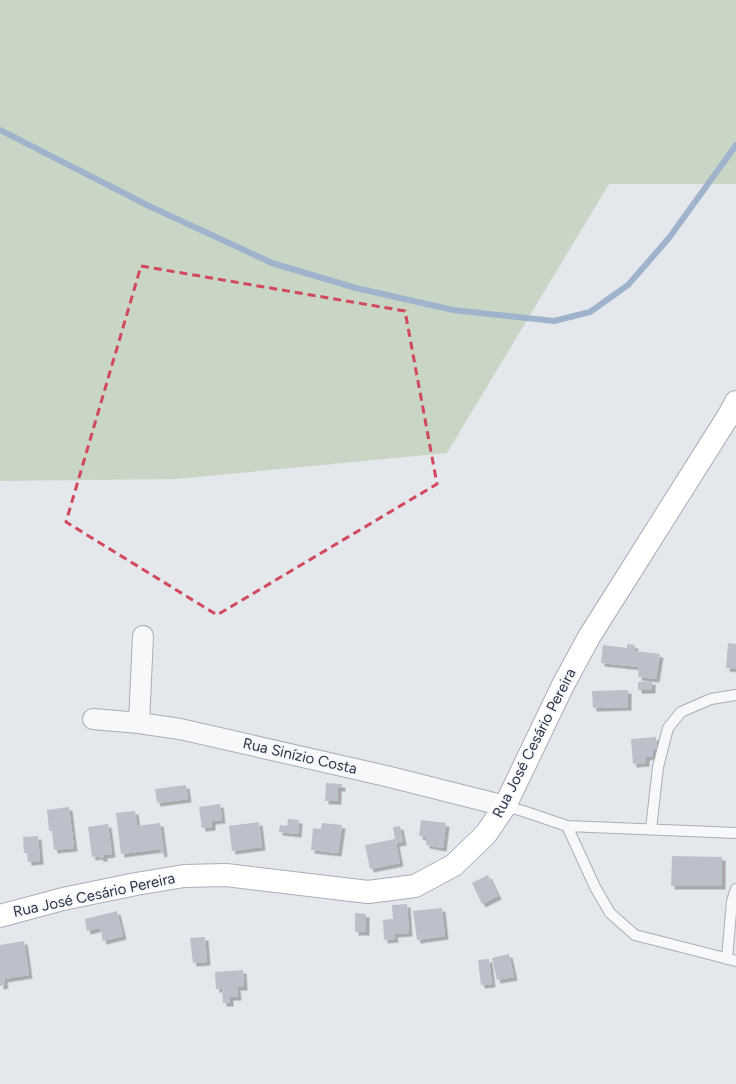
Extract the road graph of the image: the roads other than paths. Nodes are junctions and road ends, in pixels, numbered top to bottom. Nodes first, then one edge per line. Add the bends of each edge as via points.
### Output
1 (736, 402) edge
2 (143, 636) dead end
3 (736, 695) edge
4 (93, 719) dead end
5 (139, 723) junction
6 (505, 806) junction
7 (567, 826) junction
8 (651, 829) junction
9 (736, 833) edge
10 (736, 889) edge
11 (0, 916) edge
12 (731, 960) edge

1 - 6 street, Rua José Cesário Pereira via 589,638 563,685
2 - 5 street
3 - 8 lane via 711,699 681,712 668,728 658,767
4 - 5 street, Rua Sinízio Costa
5 - 6 street, Rua Sinízio Costa via 180,729 319,760
6 - 7 lane
6 - 11 street, Rua José Cesário Pereira via 486,834 454,865 415,886 368,892 226,874 184,876 70,898
7 - 8 lane
7 - 12 lane via 610,913 635,935
8 - 9 lane
10 - 12 lane via 732,901

